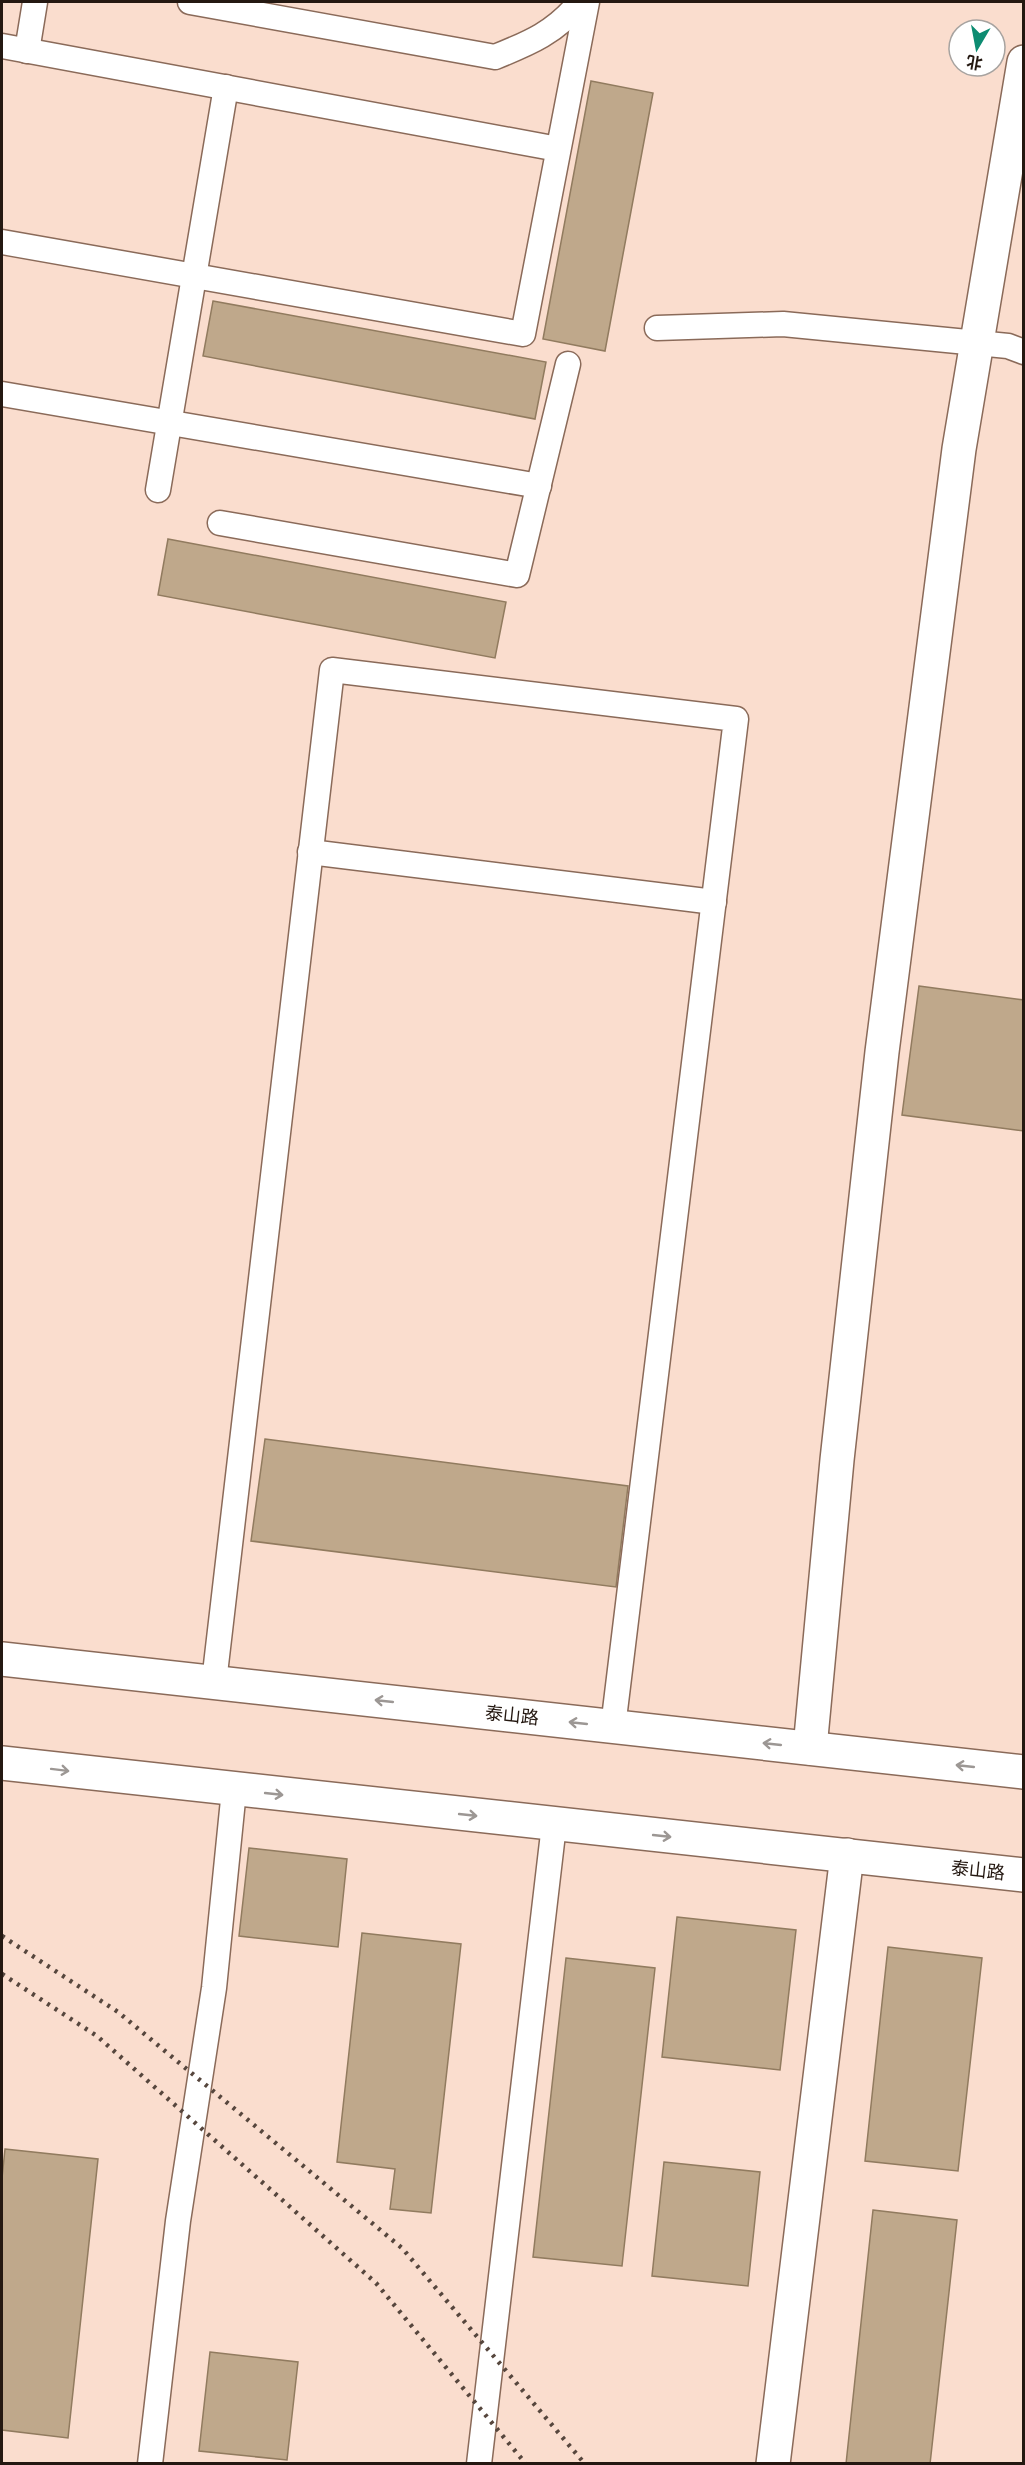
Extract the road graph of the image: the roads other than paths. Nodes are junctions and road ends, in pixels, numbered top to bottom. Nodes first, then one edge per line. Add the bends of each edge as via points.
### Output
1 (35, 2) edge
2 (190, 2) edge
3 (580, 2) edge
4 (587, 2) edge
5 (2, 46) edge
6 (27, 51) junction
7 (1023, 62) edge
8 (226, 87) junction
9 (558, 149) junction
10 (2, 242) edge
11 (194, 276) junction
12 (657, 328) dead end
13 (977, 343) junction
14 (1023, 352) edge
15 (568, 364) dead end
16 (2, 394) edge
17 (170, 421) junction
18 (539, 486) junction
19 (158, 490) dead end
20 (220, 523) dead end
21 (310, 852) junction
22 (714, 902) junction
23 (2, 1659) edge
24 (214, 1682) junction
25 (613, 1727) junction
26 (810, 1748) junction
27 (2, 1763) edge
28 (1023, 1772) edge
29 (234, 1790) junction
30 (554, 1825) junction
31 (847, 1855) junction
32 (1023, 1875) edge
33 (150, 2463) edge
34 (479, 2463) edge
35 (772, 2463) edge

1 - 6 lane
2 - 3 lane via 495,57 536,40 566,20
4 - 9 lane
5 - 6 lane
6 - 8 lane
7 - 13 street
8 - 9 lane
8 - 11 lane
9 - 11 lane via 524,334
10 - 11 lane
11 - 17 lane
12 - 13 lane via 783,324
13 - 14 lane via 1008,346
13 - 26 street via 959,449 882,1052
15 - 18 lane
16 - 17 lane
17 - 18 lane
17 - 19 lane
18 - 20 lane via 517,575
21 - 22 lane
21 - 22 lane via 332,670 736,719
21 - 24 lane
22 - 25 lane
23 - 24 street, 泰山路
25 -> 24 street, 泰山路
26 -> 25 street, 泰山路
28 -> 26 street, 泰山路
27 -> 29 street, 泰山路
29 -> 30 street, 泰山路
29 - 33 lane via 214,1988 178,2221
30 -> 31 street, 泰山路
30 - 34 lane
31 - 32 street, 泰山路
31 - 35 street

